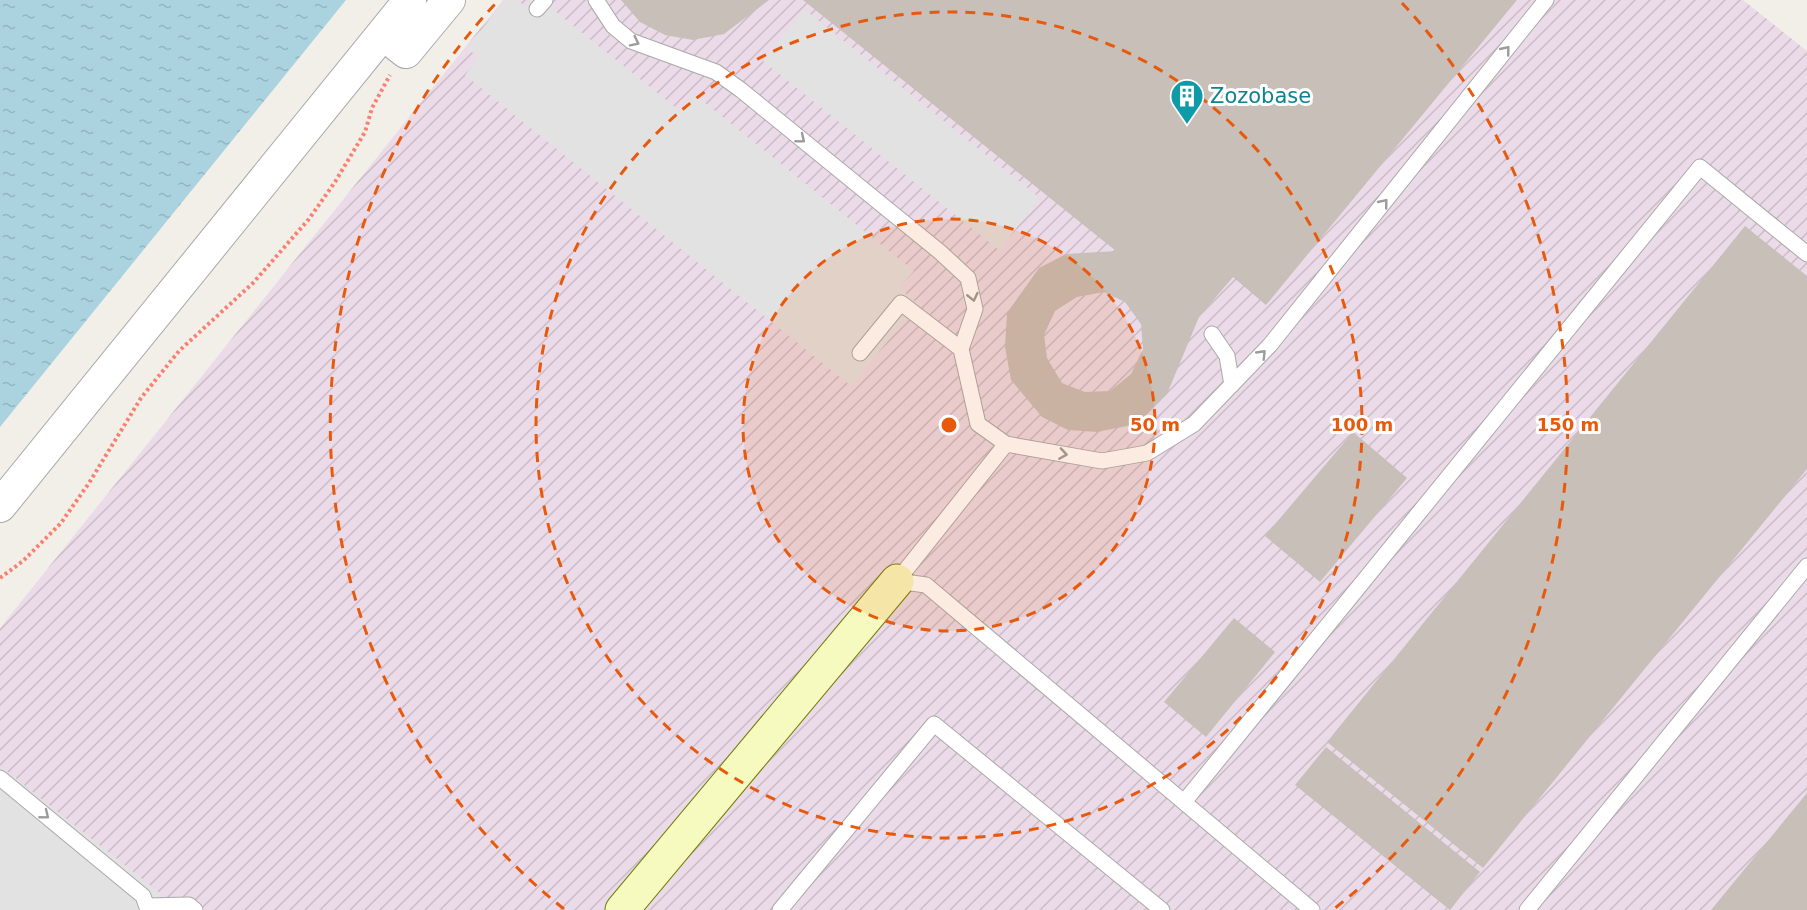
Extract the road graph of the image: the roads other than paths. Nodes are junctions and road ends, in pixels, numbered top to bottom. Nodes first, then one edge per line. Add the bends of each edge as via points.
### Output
1 (410, 0) edge
2 (449, 0) edge
3 (596, 0) edge
4 (1546, 0) edge
5 (394, 43) junction
6 (1807, 254) edge
7 (1212, 334) dead end
8 (961, 349) junction
9 (860, 353) dead end
10 (1232, 385) junction
11 (1006, 444) junction
12 (0, 506) edge
13 (1807, 566) edge
14 (897, 581) junction
15 (0, 778) edge
16 (1184, 802) junction
17 (148, 908) edge
18 (195, 910) edge
19 (622, 910) edge
20 (780, 910) edge
21 (1162, 910) edge
22 (1312, 910) edge
23 (1527, 910) edge

1 - 5 street
2 - 5 street
3 -> 8 lane via 613,26 631,41 716,72 741,90 968,278 975,309
10 -> 4 lane via 1270,345
5 - 12 street
6 - 16 lane via 1700,167
7 - 10 lane via 1227,356
8 - 9 lane via 901,303
8 - 11 lane via 978,424
11 -> 10 lane via 1102,460 1147,453 1194,424
11 - 14 lane
13 - 23 lane
14 - 16 lane via 926,585
14 - 19 street
15 -> 17 lane via 143,896
16 - 22 lane
17 - 18 lane via 189,905
20 - 21 lane via 934,724

